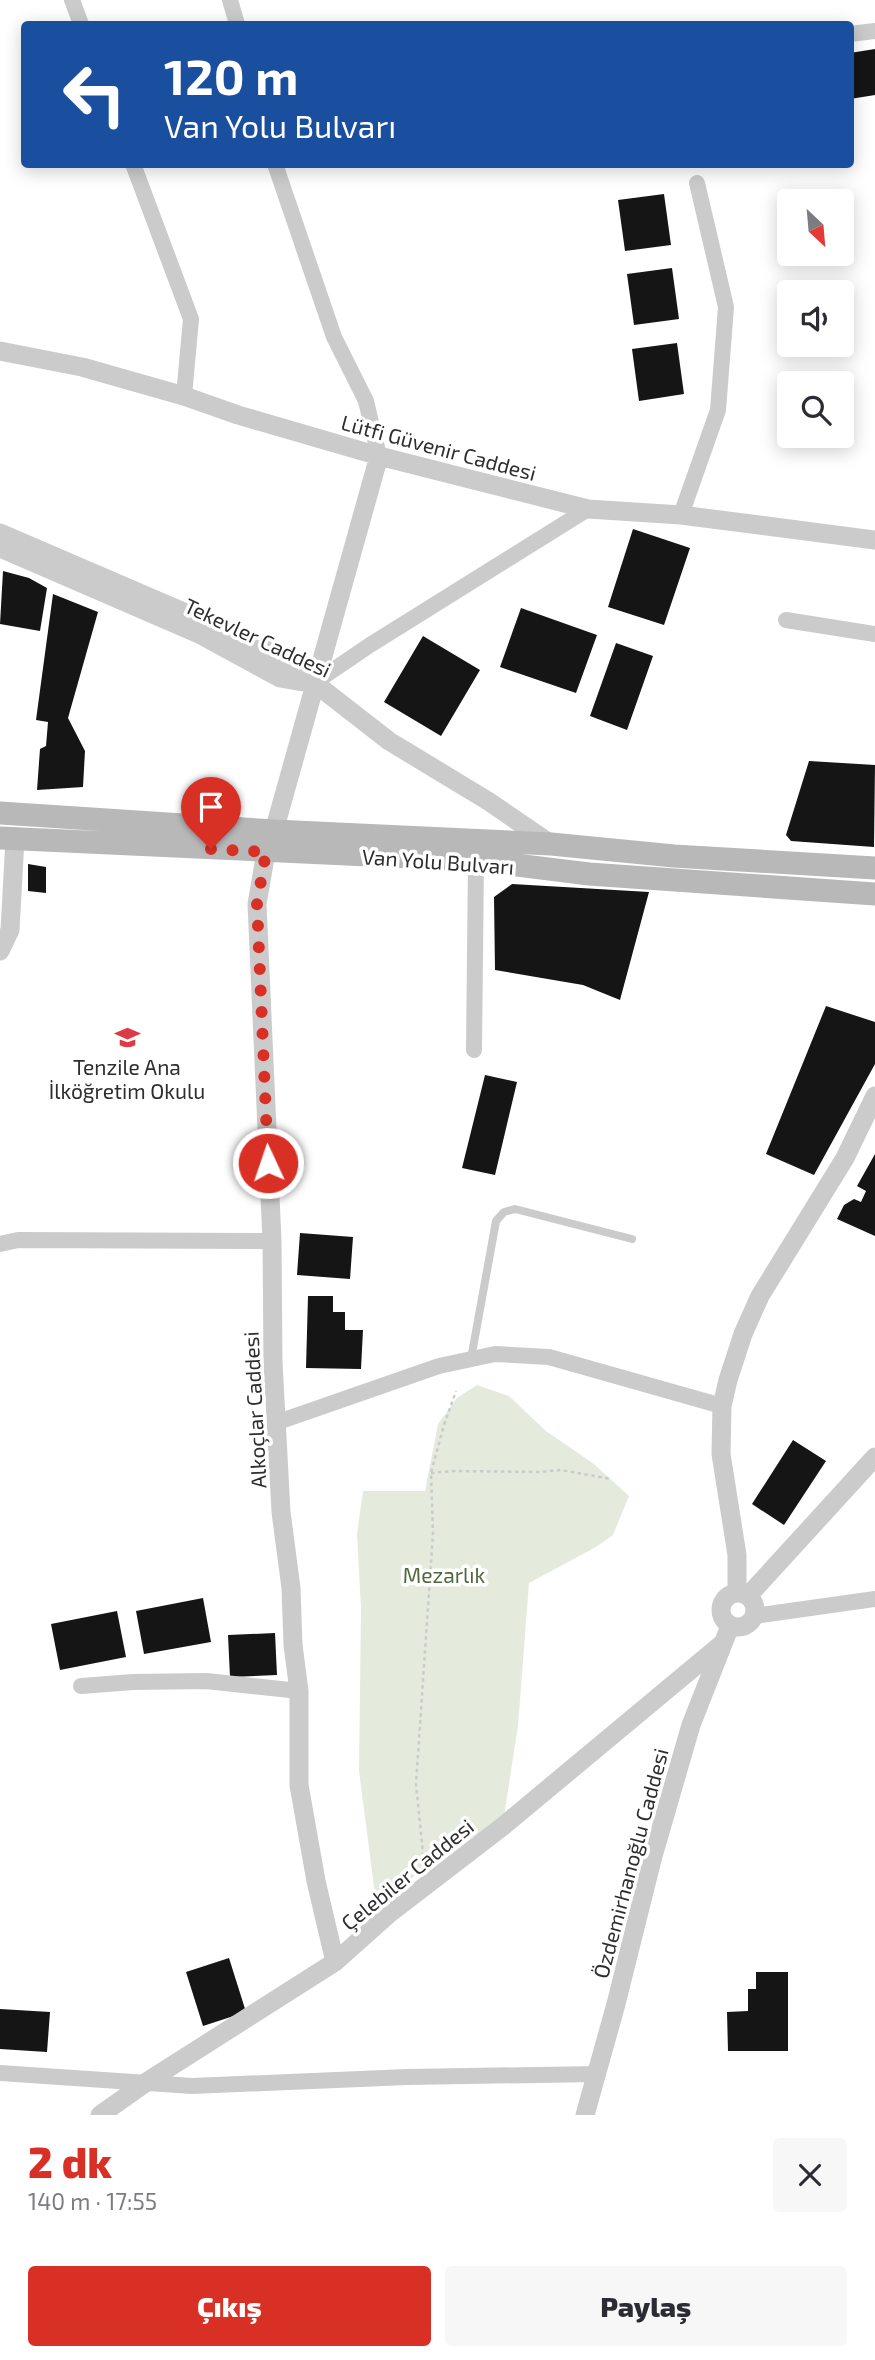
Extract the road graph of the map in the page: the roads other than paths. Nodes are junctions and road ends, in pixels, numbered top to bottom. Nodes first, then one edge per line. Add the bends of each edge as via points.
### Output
1 (72, 0) edge
2 (230, 0) edge
3 (80, 21) edge
4 (236, 21) edge
5 (875, 31) edge
6 (854, 34) edge
7 (134, 168) edge
8 (276, 168) edge
9 (697, 183) dead end
10 (0, 351) edge
11 (184, 396) junction
12 (379, 456) junction
13 (588, 509) junction
14 (681, 516) junction
15 (0, 533) edge
16 (875, 540) edge
17 (0, 548) edge
18 (786, 620) dead end
19 (875, 634) edge
20 (314, 683) junction
21 (0, 813) edge
22 (8, 838) edge
23 (270, 841) junction
24 (551, 844) junction
25 (477, 860) junction
26 (875, 868) edge
27 (875, 894) edge
28 (0, 951) edge
29 (474, 1050) dead end
30 (875, 1096) edge
31 (632, 1240) dead end
32 (272, 1241) junction
33 (0, 1244) edge
34 (471, 1359) junction
35 (722, 1406) junction
36 (278, 1422) junction
37 (875, 1457) edge
38 (743, 1594) junction
39 (875, 1598) edge
40 (754, 1616) junction
41 (727, 1634) junction
42 (81, 1686) dead end
43 (299, 1691) junction
44 (335, 1962) junction
45 (0, 2073) edge
46 (597, 2074) junction
47 (148, 2081) junction
48 (100, 2115) edge
49 (584, 2115) edge

1 - 3 street
2 - 4 street
5 - 6 street
7 - 11 street via 191,319
8 - 12 street via 334,337 366,401
9 - 14 street via 726,307 718,410
10 - 11 street, Lütfi Güvenir Caddesi via 82,367
11 - 12 street, Lütfi Güvenir Caddesi
12 - 13 street, Lütfi Güvenir Caddesi
12 - 20 street, Alkoçlar Caddesi
13 - 14 street, Lütfi Güvenir Caddesi
13 - 20 street
14 - 16 street, Lütfi Güvenir Caddesi
15 - 20 street via 230,632 281,657
17 - 20 street, Tekevler Caddesi via 199,634 280,678
18 - 19 street
20 - 23 street, Alkoçlar Caddesi
20 - 24 street, Tekevler Caddesi via 389,741
21 - 23 main road
22 - 23 main road, Van Yolu Bulvarı
22 - 28 street via 10,930
23 - 24 main road
23 - 25 main road, Van Yolu Bulvarı
23 - 32 street, Alkoçlar Caddesi via 257,904
24 - 26 main road
25 - 27 main road, Van Yolu Bulvarı via 589,874
25 - 29 street
30 - 35 street via 845,1158 760,1296 743,1334
31 - 34 lane via 515,1209 504,1212 496,1221
32 - 33 street via 18,1240
32 - 36 street, Alkoçlar Caddesi
34 - 35 street via 495,1354 549,1357
34 - 36 street
35 - 38 street via 721,1454
36 - 43 street, Alkoçlar Caddesi via 281,1512
37 - 38 street
38 - 40 street via 754,1605
38 - 41 street via 727,1597 720,1606
39 - 40 street
40 - 41 street
41 - 44 street, Çelebiler Caddesi via 502,1827 390,1913
41 - 46 street, Özdemirhanoğlu Caddesi via 679,1764
42 - 43 street via 206,1681
43 - 44 street, Alkoçlar Caddesi via 299,1785
44 - 47 street, Çelebiler Caddesi
45 - 47 street
46 - 47 street via 192,2086
46 - 49 street, Özdemirhanoğlu Caddesi
47 - 48 street, Çelebiler Caddesi

